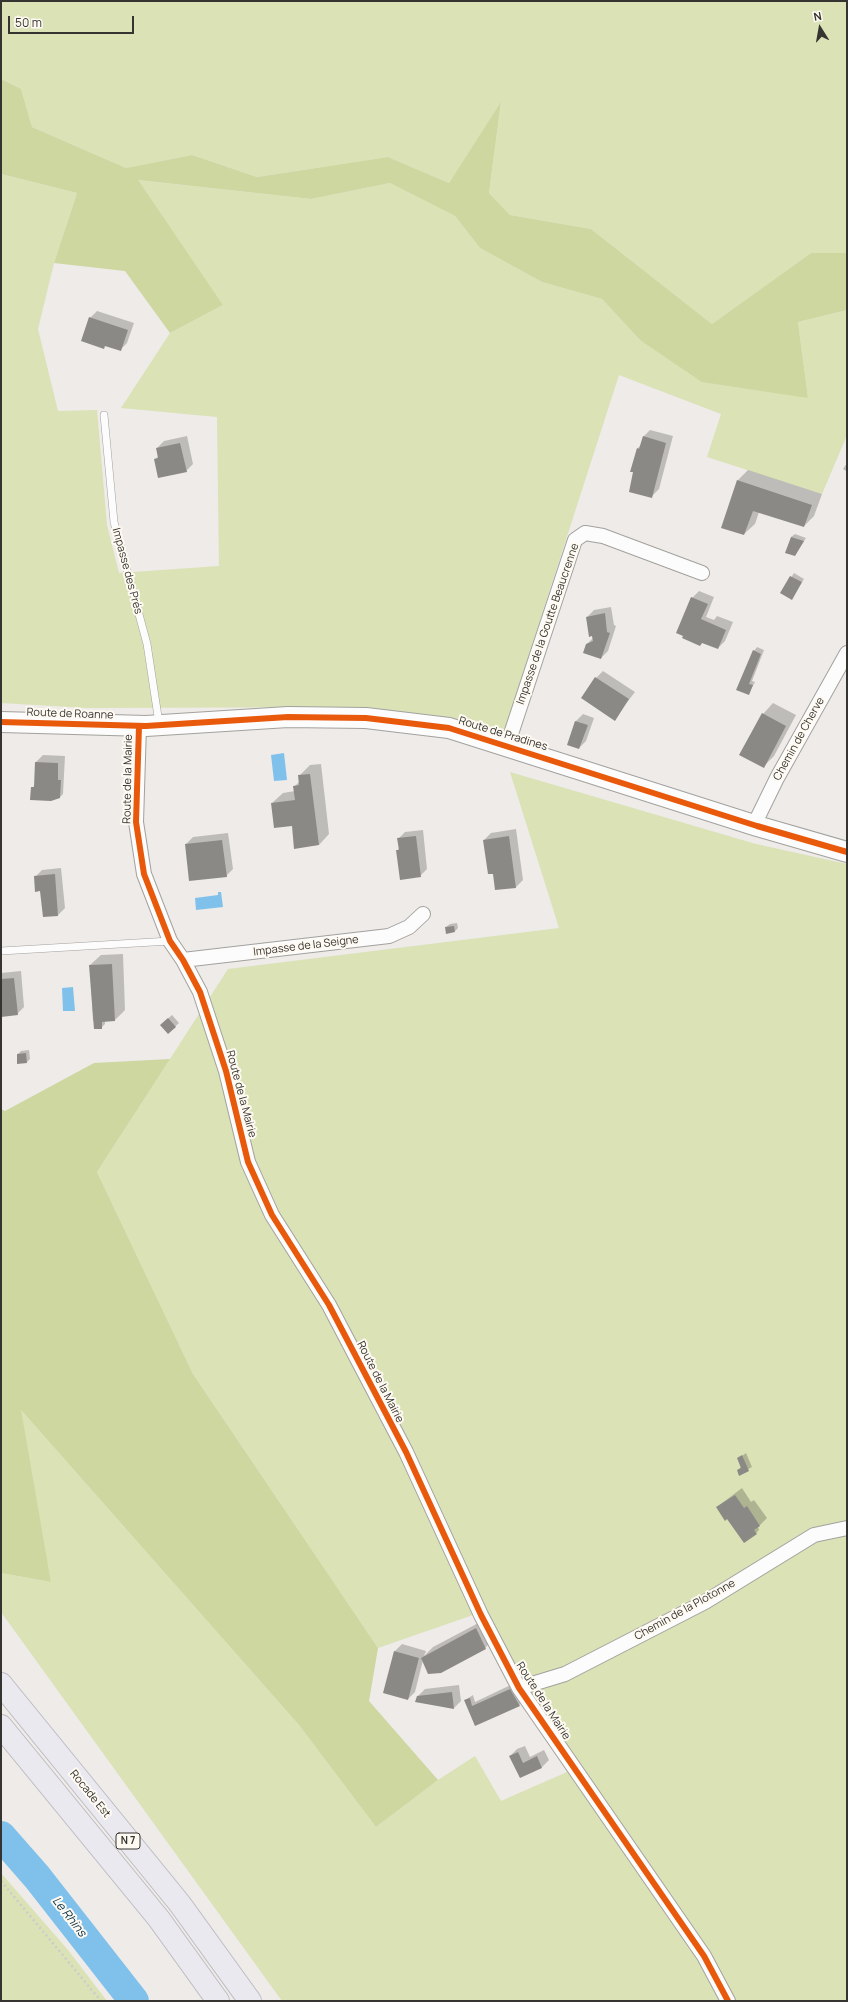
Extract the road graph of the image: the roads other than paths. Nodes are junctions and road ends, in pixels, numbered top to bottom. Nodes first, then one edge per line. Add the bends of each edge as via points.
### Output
1 (104, 415) dead end
2 (702, 573) dead end
3 (847, 653) edge
4 (1, 722) edge
5 (159, 725) junction
6 (139, 726) junction
7 (507, 746) junction
8 (754, 826) junction
9 (847, 852) edge
10 (423, 914) dead end
11 (170, 941) junction
12 (1, 951) edge
13 (183, 960) junction
14 (847, 1528) edge
15 (1, 1684) edge
16 (519, 1688) junction
17 (1, 1726) edge
18 (218, 2001) edge
19 (250, 2001) edge
20 (728, 2001) edge

1 - 5 lane, Impasse des Prés via 114,522 147,644
2 - 7 street, Impasse de la Goutte Beaucrenne via 603,536 585,533 575,540
3 - 8 street, Chemin de Cherve via 777,778
4 - 6 street, Route de Roanne
5 - 6 street, Route de Pradines
5 - 7 street, Route de Pradines via 288,717 366,718 449,728
6 - 11 street, Route de la Mairie via 136,822 144,874
7 - 8 street, Route de Pradines
8 - 9 street, Route de Pradines
10 - 13 street, Impasse de la Seigne via 409,926 389,936
11 - 12 lane
11 - 13 street, Route de la Mairie
13 - 16 street, Route de la Mairie via 200,992 226,1071 248,1162 272,1215 329,1306 406,1452 481,1615
14 - 16 street, Chemin de la Plotonne via 814,1535 705,1602 565,1674
15 - 19 highway, Rocade Est / N 7 via 180,1904
16 - 20 street, Route de la Mairie via 704,1956
17 - 18 highway, N 7 via 159,1919

